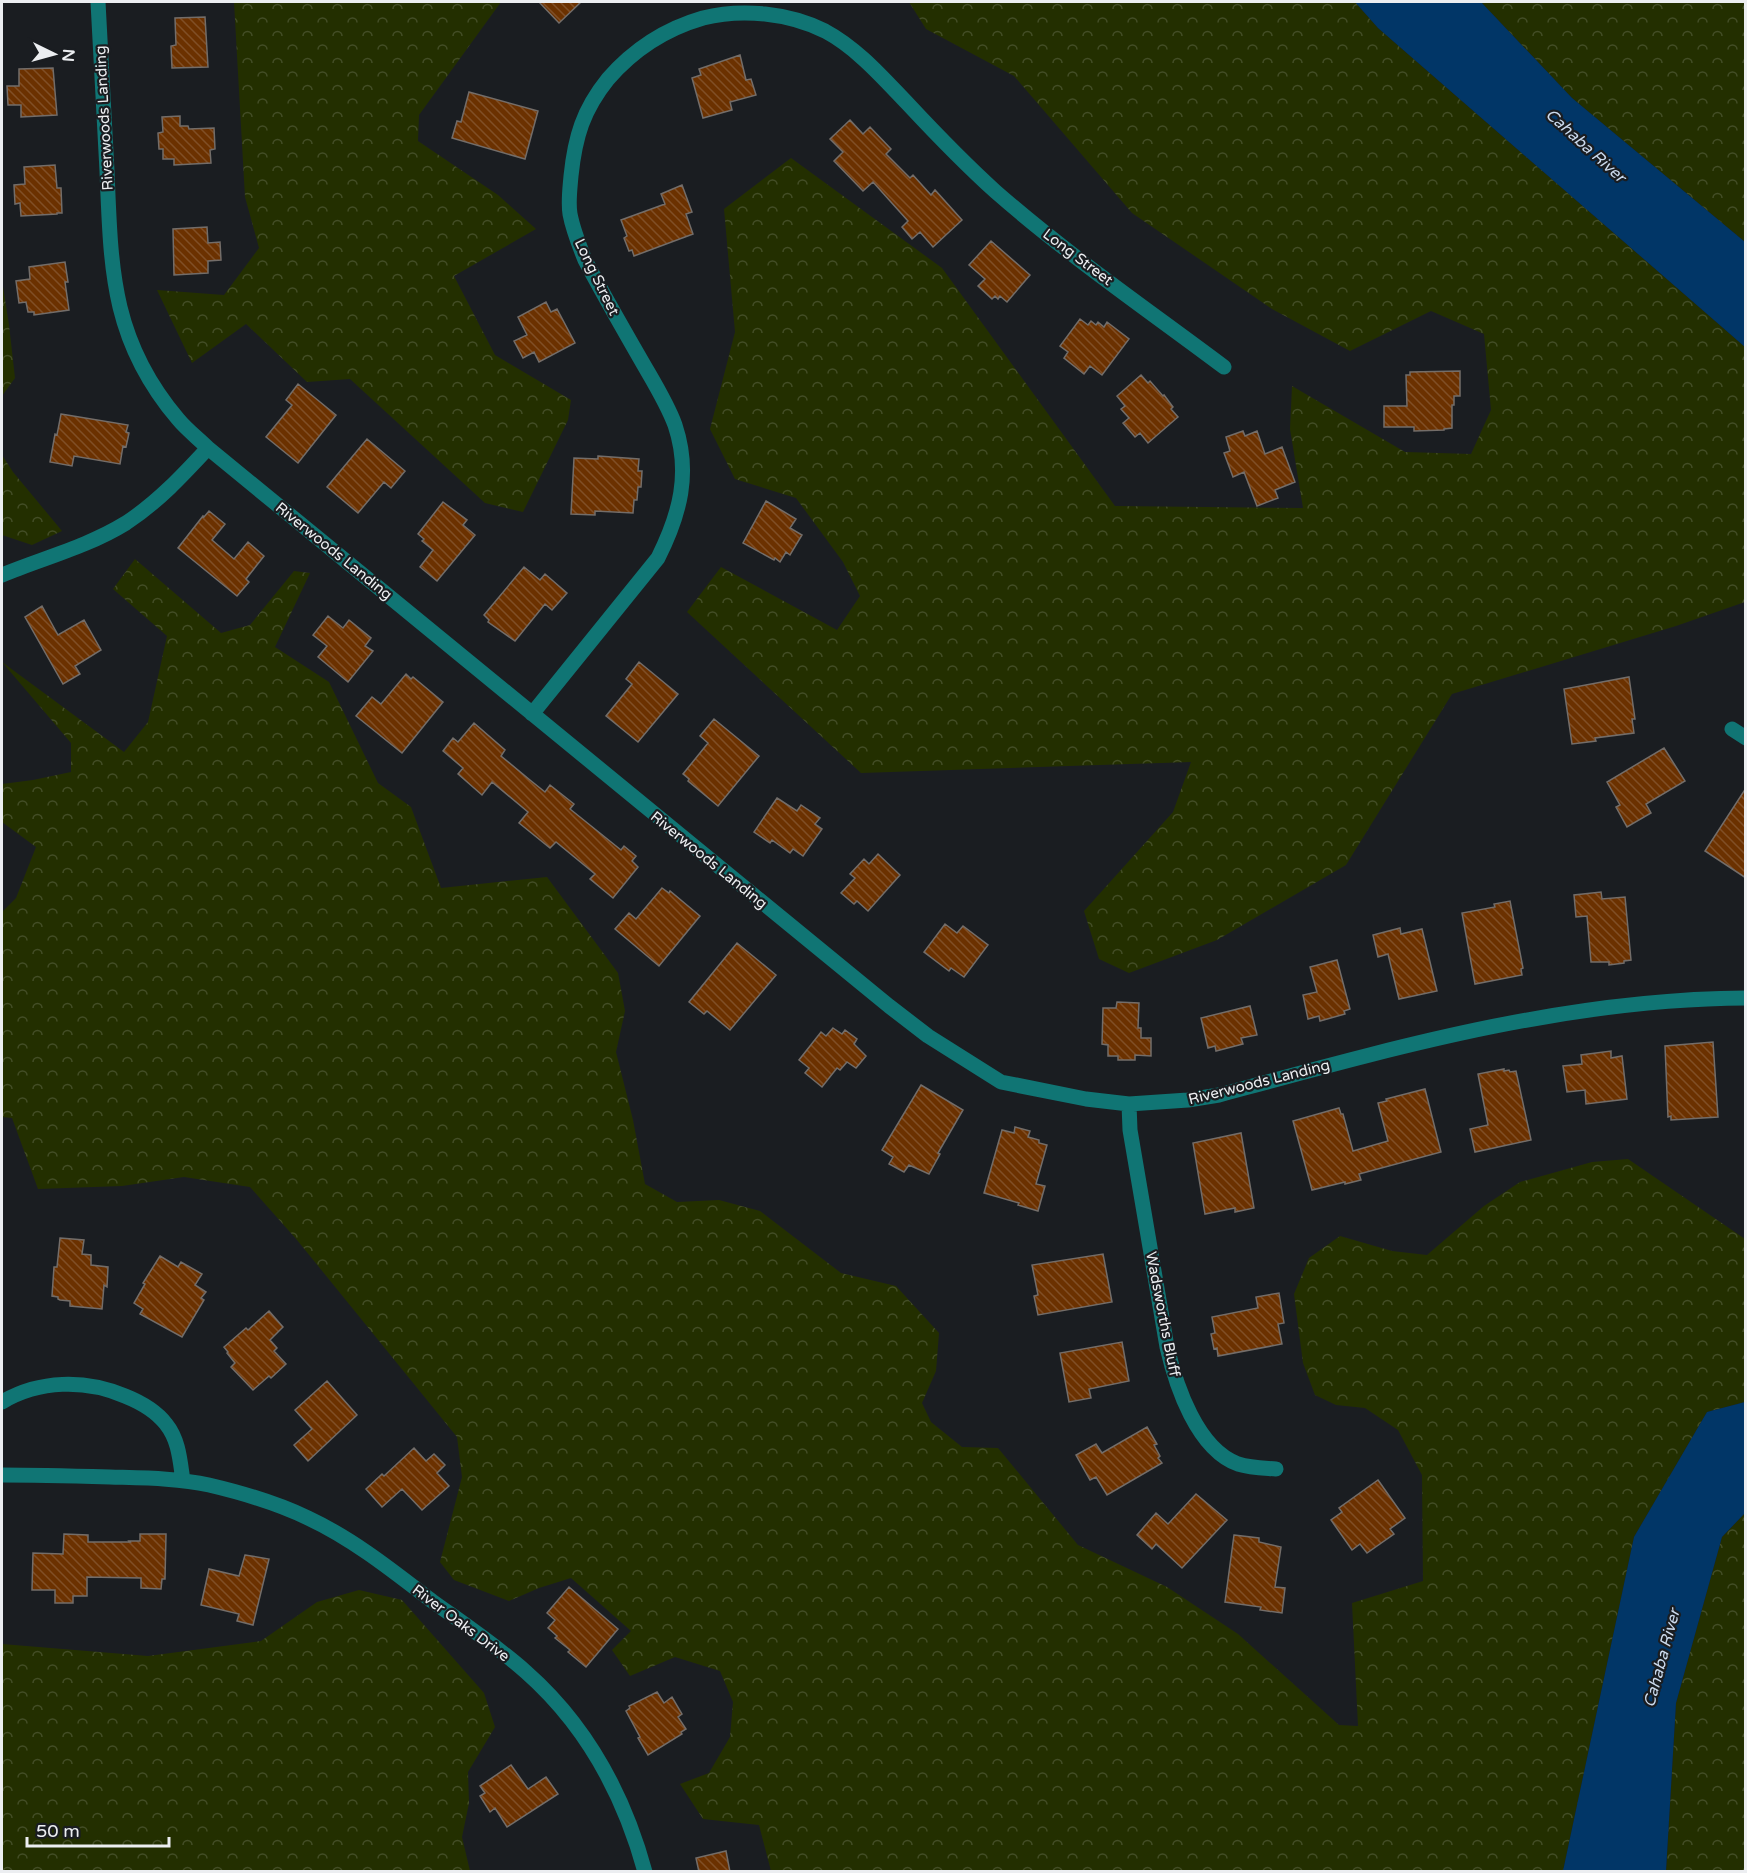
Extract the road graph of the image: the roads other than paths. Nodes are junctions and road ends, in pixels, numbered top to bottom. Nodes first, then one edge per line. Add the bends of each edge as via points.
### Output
1 (98, 2) edge
2 (1224, 367) dead end
3 (208, 448) junction
4 (2, 575) edge
5 (532, 714) junction
6 (1732, 729) dead end
7 (1746, 738) edge
8 (1746, 998) edge
9 (1129, 1104) junction
10 (2, 1402) edge
11 (1276, 1469) dead end
12 (2, 1475) edge
13 (183, 1481) junction
14 (645, 1872) edge

1 - 3 street, Riverwoods Landing via 109,228 117,297 129,339 149,379 180,421
2 - 5 street, Long Street via 1038,228 949,147 861,57 825,31 782,17 735,13 688,22 670,30 634,52 588,107 573,155 570,213 585,260 675,425 683,479 680,505 658,558
3 - 4 street via 162,495 124,524 69,551
3 - 5 street, Riverwoods Landing
5 - 9 street, Riverwoods Landing via 928,1036 1001,1082
6 - 7 street
8 - 9 street, Riverwoods Landing via 1660,1002 1535,1017 1405,1045 1219,1095
9 - 11 street, Wadsworths Bluff via 1130,1130 1174,1376 1199,1427 1224,1456 1238,1464
10 - 13 street via 53,1385 96,1386 127,1396 156,1413 167,1425 175,1440
12 - 13 street, River Oaks Drive
13 - 14 street, River Oaks Drive via 257,1498 331,1530 369,1553 527,1673 568,1716 611,1780

